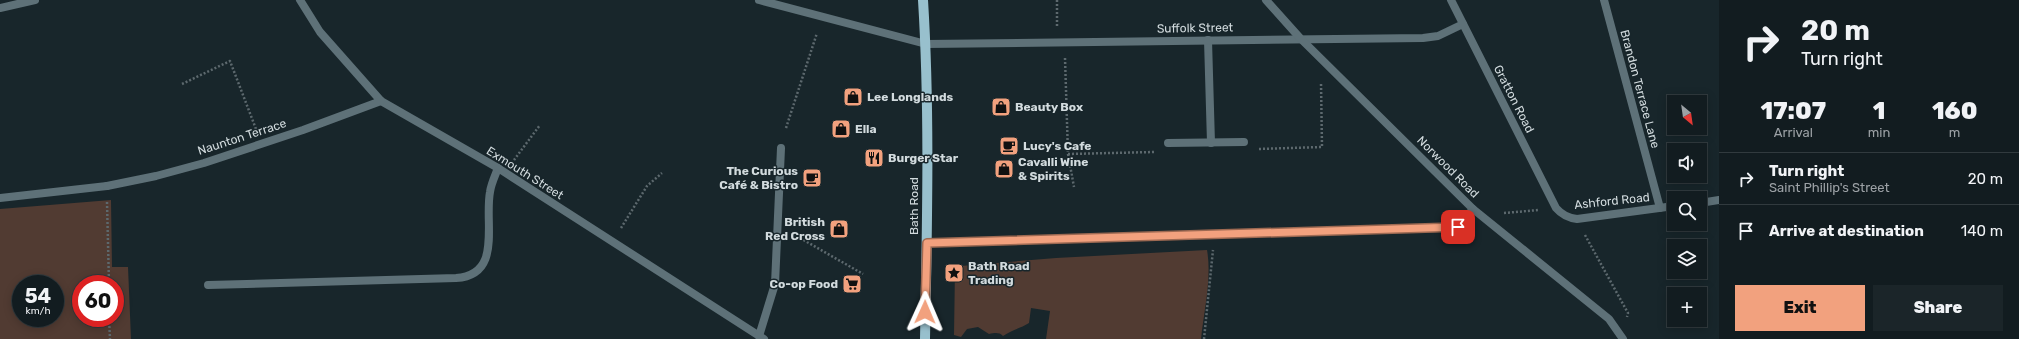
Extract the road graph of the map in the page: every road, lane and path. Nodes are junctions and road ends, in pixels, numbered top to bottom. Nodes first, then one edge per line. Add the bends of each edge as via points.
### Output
1 (35, 0) edge
2 (300, 0) edge
3 (759, 0) edge
4 (923, 0) edge
5 (1057, 0) edge
6 (1266, 0) edge
7 (1451, 0) edge
8 (1604, 0) edge
9 (0, 8) edge
10 (822, 17) junction
11 (1463, 24) junction
12 (1300, 38) junction
13 (1208, 40) junction
14 (1061, 42) junction
15 (926, 44) junction
16 (182, 84) dead end
17 (381, 101) junction
18 (540, 126) dead end
19 (254, 127) dead end
20 (786, 128) dead end
21 (1244, 142) dead end
22 (1168, 143) dead end
23 (1210, 143) junction
24 (781, 148) dead end
25 (501, 170) junction
26 (662, 173) dead end
27 (107, 186) junction
28 (1074, 187) dead end
29 (0, 198) edge
30 (1719, 200) edge
31 (1707, 202) edge
32 (1667, 207) edge
33 (1556, 208) junction
34 (1660, 208) junction
35 (1473, 209) junction
36 (1480, 215) junction
37 (1577, 218) junction
38 (777, 225) junction
39 (1215, 234) junction
40 (613, 242) junction
41 (927, 243) junction
42 (864, 274) dead end
43 (109, 275) edge
44 (208, 285) dead end
45 (1626, 322) dead end
46 (109, 327) edge
47 (761, 337) edge
48 (110, 339) edge
49 (925, 339) edge
50 (1204, 339) edge
51 (1623, 339) edge

1 - 9 street
2 - 17 street, Exmouth Street via 320,32
3 - 10 street, Suffolk Street
4 - 15 main road, Bath Road
5 - 14 path
6 - 12 street, Norwood Road
7 - 11 street, Gratton Road
8 - 34 street, Brandon Terrace Lane
10 - 15 street, Suffolk Street
10 - 20 path
11 - 12 street, Suffolk Street via 1438,36 1423,38
11 - 33 street, Gratton Road
12 - 13 street, Suffolk Street
12 - 35 street, Norwood Road
13 - 14 street, Suffolk Street
13 - 23 street
14 - 15 street, Suffolk Street
14 - 28 path via 1068,154
15 - 41 main road, Bath Road
16 - 19 path via 230,61
17 - 25 street, Exmouth Street
17 - 27 street, Naunton Terrace via 204,163
18 - 25 path
21 - 23 street
22 - 23 street
24 - 38 street
25 - 40 street, Exmouth Street
25 - 44 street via 490,192 488,252 483,265 471,275 456,278
26 - 40 path via 647,186
27 - 29 street, Naunton Terrace
27 - 43 path
30 - 31 street
32 - 34 street, Ashford Road
33 - 36 path
33 - 37 street, Ashford Road via 1564,216
34 - 37 street, Ashford Road
35 - 36 street, Norwood Road
35 - 39 street via 1458,227
36 - 51 street, Norwood Road via 1609,319
37 - 45 path via 1628,314
38 - 42 path
38 - 47 street via 775,284
39 - 41 street
39 - 50 path
40 - 47 street, Exmouth Street
41 - 49 main road, Bath Road
46 - 48 path

